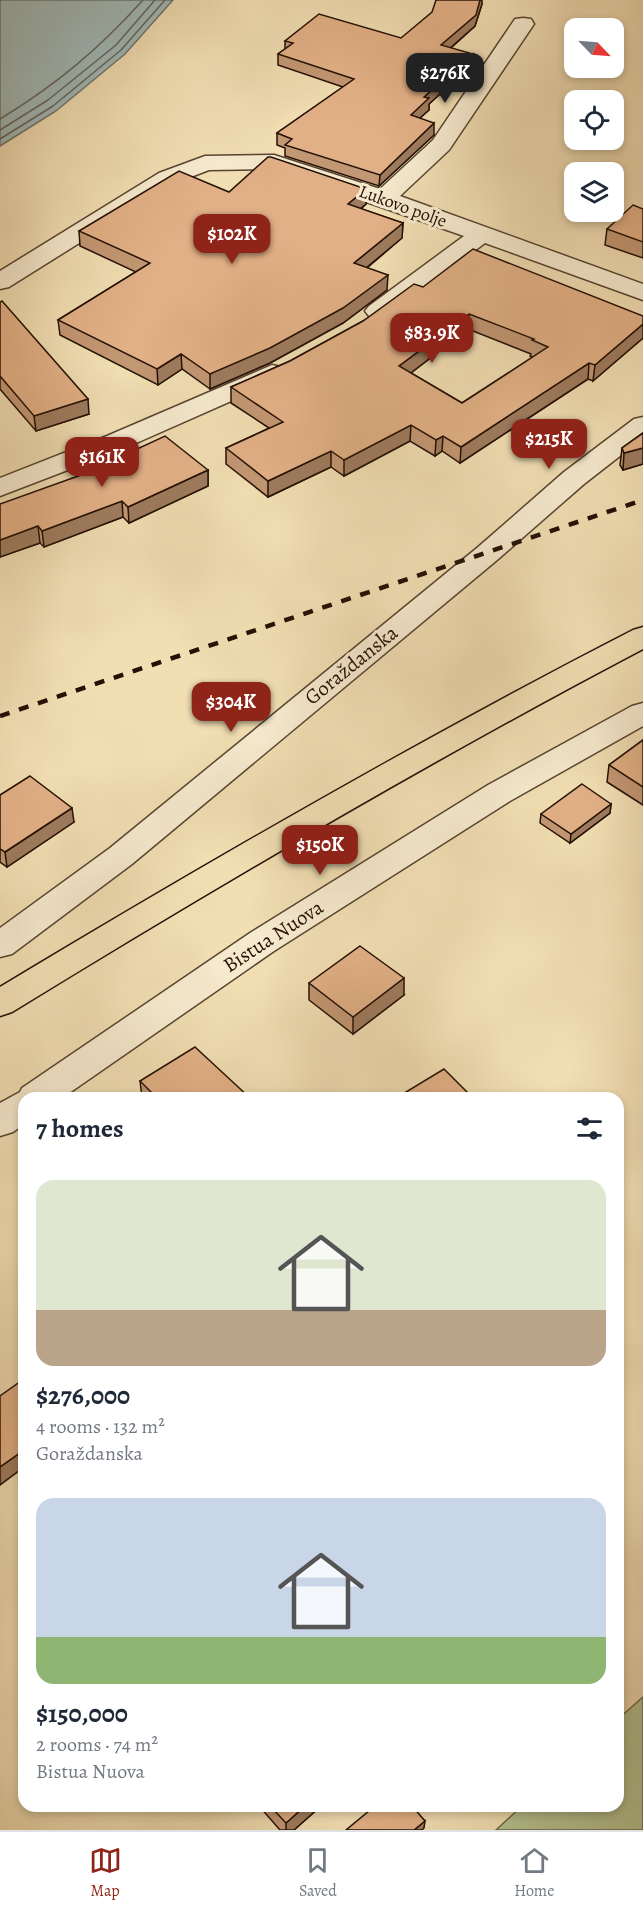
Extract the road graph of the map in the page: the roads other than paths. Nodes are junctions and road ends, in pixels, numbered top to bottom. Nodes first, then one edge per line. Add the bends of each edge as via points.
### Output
1 (522, 24) dead end
2 (384, 198) junction
3 (481, 235) junction
4 (0, 282) edge
5 (643, 293) edge
6 (362, 323) edge
7 (290, 364) edge
8 (643, 425) edge
9 (0, 488) edge
10 (643, 637) edge
11 (643, 713) edge
12 (0, 945) edge
13 (0, 1003) edge
14 (44, 1092) edge

1 - 2 street via 441,145
2 - 3 street, Lukovo polje
2 - 4 street, Lukovo polje via 274,162 205,163 167,178
3 - 5 street, Lukovo polje
3 - 6 street, Lukovo polje
7 - 9 street via 116,442
8 - 12 street, Goraždanska via 574,478 122,856
10 - 13 highway via 366,787
11 - 14 street, Bistua Nuova via 499,793 272,936

